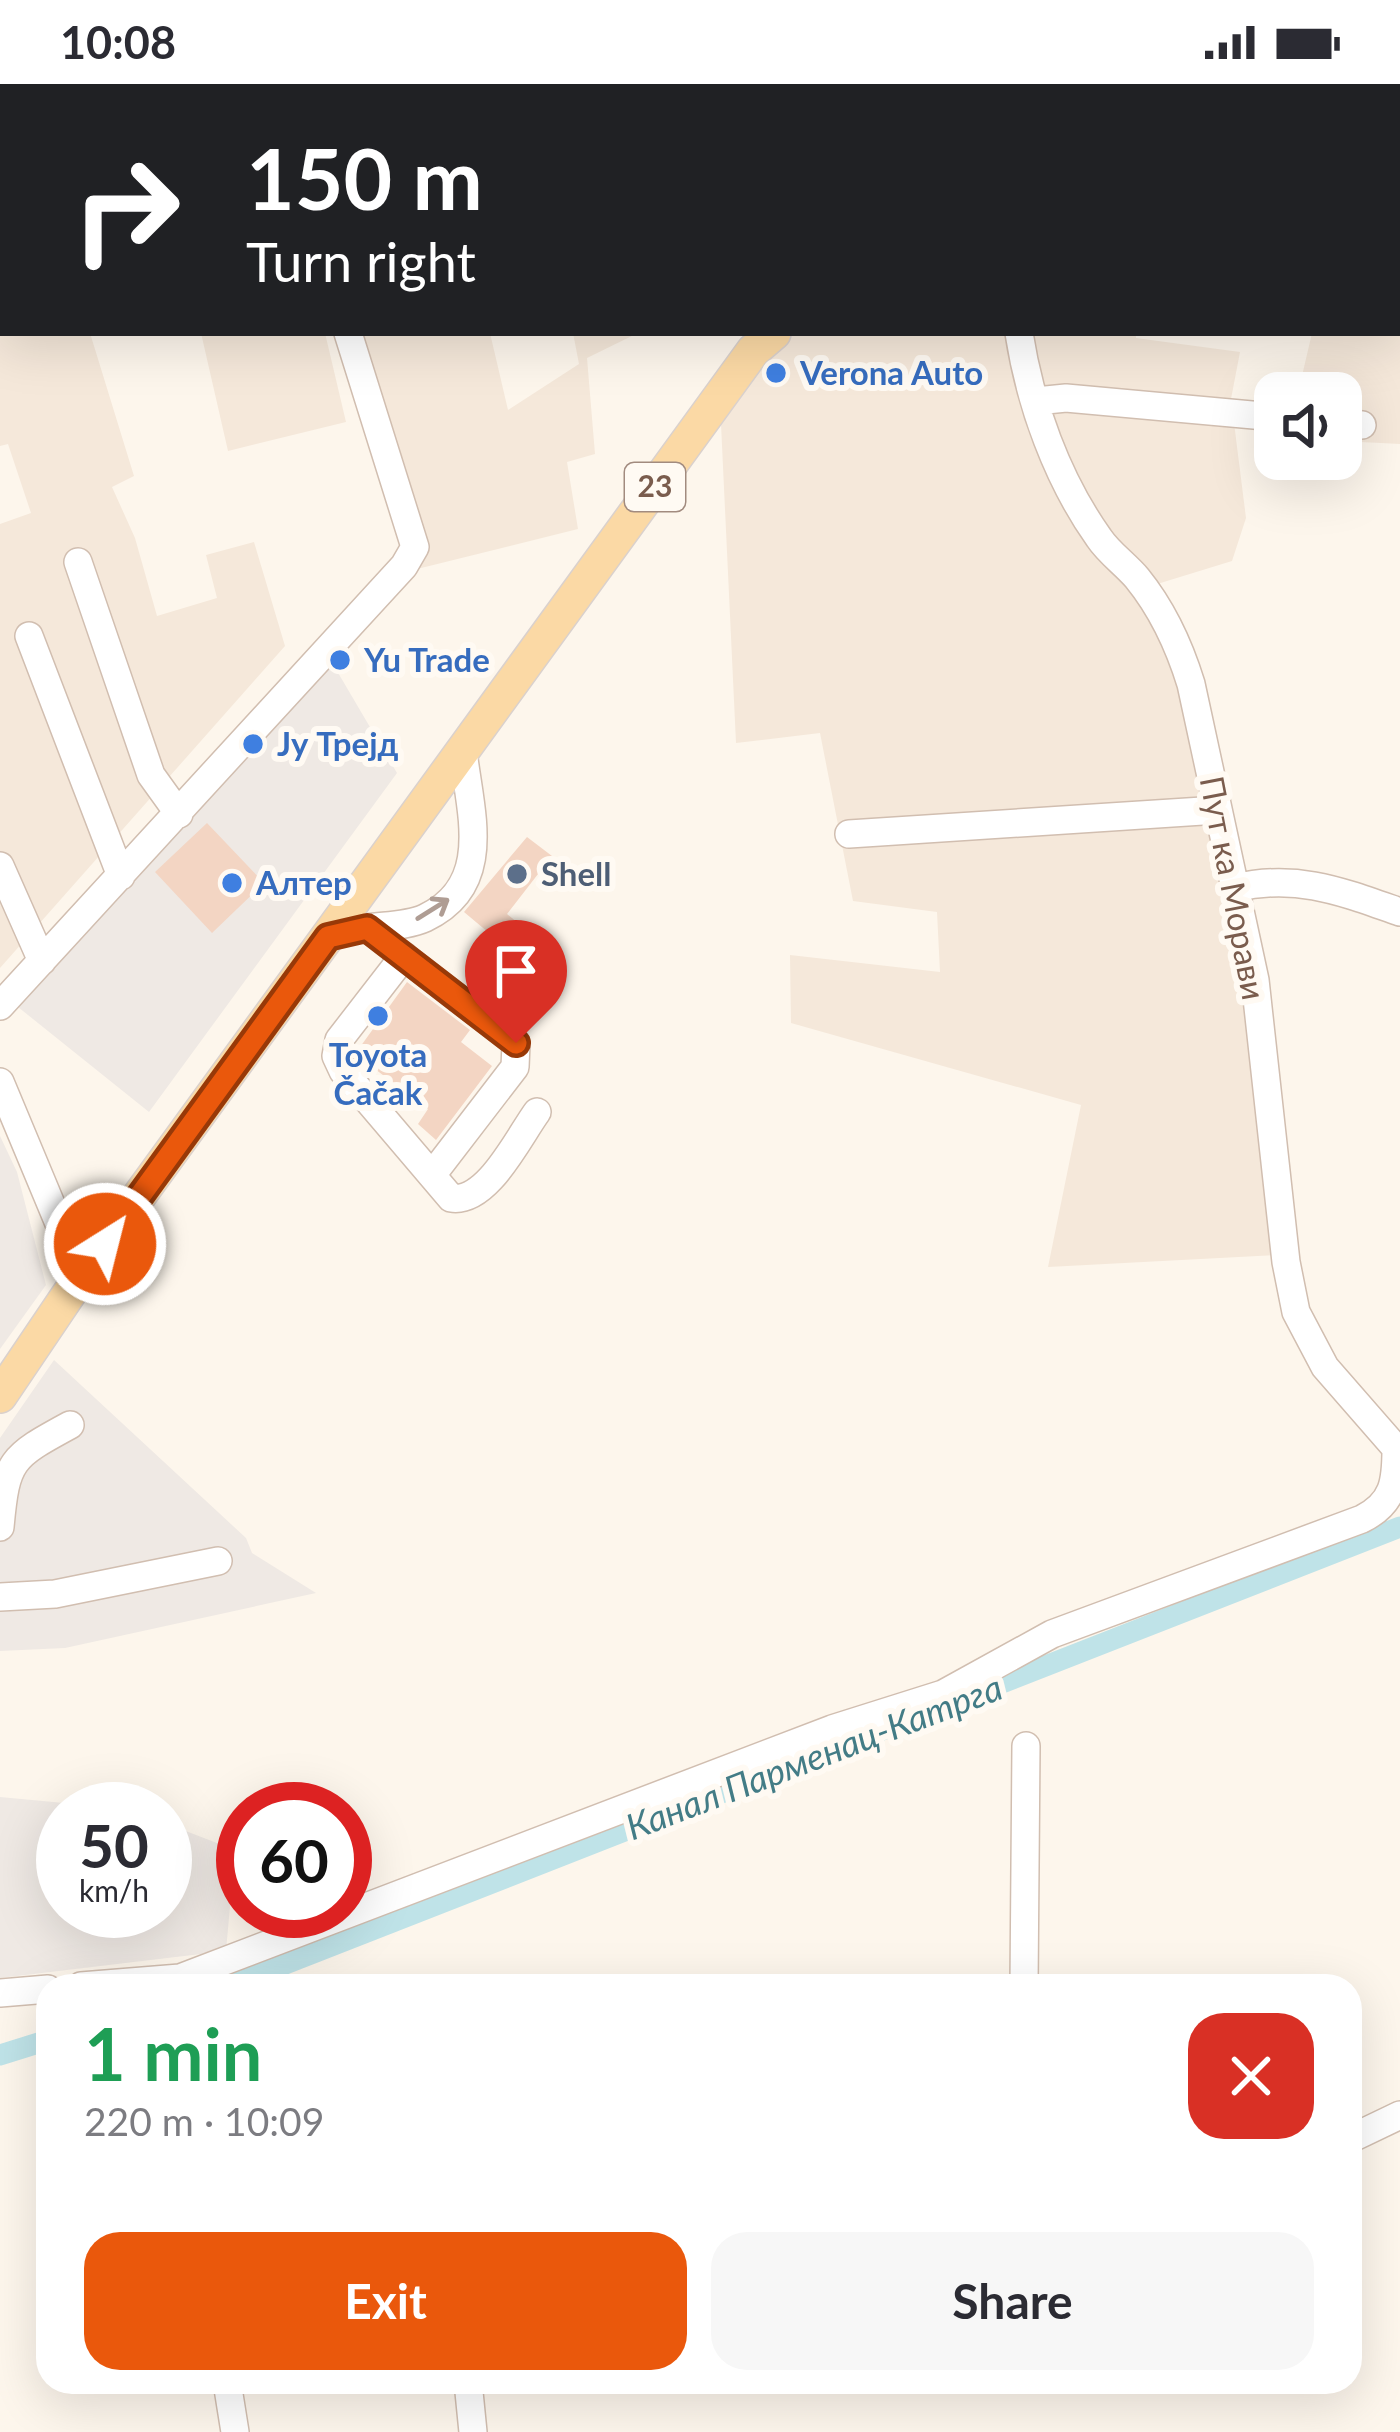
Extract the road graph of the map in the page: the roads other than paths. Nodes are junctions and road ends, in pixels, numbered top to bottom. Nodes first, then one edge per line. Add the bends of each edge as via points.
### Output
1 (349, 336) edge
2 (1020, 336) edge
3 (761, 339) edge
4 (1036, 401) junction
5 (1254, 415) edge
6 (77, 562) dead end
7 (29, 636) dead end
8 (463, 751) junction
9 (1218, 810) junction
10 (179, 814) junction
11 (850, 834) dead end
12 (0, 866) edge
13 (121, 876) junction
14 (1235, 888) junction
15 (1400, 912) edge
16 (367, 928) junction
17 (328, 937) junction
18 (404, 956) junction
19 (42, 961) junction
20 (0, 1006) edge
21 (0, 1082) edge
22 (537, 1112) dead end
23 (432, 1175) junction
24 (81, 1276) junction
25 (0, 1396) edge
26 (70, 1425) dead end
27 (1398, 1451) edge
28 (0, 1527) edge
29 (218, 1561) dead end
30 (0, 1597) edge
31 (1026, 1746) dead end
32 (207, 1974) edge
33 (1024, 1974) edge
34 (36, 1990) edge
35 (0, 1993) edge
36 (1400, 2115) edge
37 (1362, 2133) edge
38 (229, 2394) edge
39 (469, 2394) edge
40 (235, 2432) edge
41 (473, 2432) edge

1 - 10 street via 415,547
2 - 4 street, Пут ка Морави
3 - 8 main road, 23
4 - 5 street
4 - 9 street, Пут ка Морави via 1069,492 1179,645
6 - 10 street via 151,775
7 - 13 street
16 -> 8 street via 427,917 467,879 476,855
8 - 17 main road, 23
9 - 11 street
9 - 14 street, Пут ка Морави
10 - 13 street
12 - 19 street
13 - 19 street
14 - 15 street via 1312,882
14 - 27 street, Пут ка Морави via 1255,980 1296,1312 1324,1367
16 - 17 street
16 - 18 street
17 - 24 main road, 23
18 - 23 street via 339,1040 336,1056
18 - 23 street via 513,1036 518,1050 515,1067
19 - 20 street
21 - 24 street
22 - 23 street via 477,1193 451,1198
24 - 25 main road, 23
26 - 28 street via 6,1472
27 - 32 street via 1392,1491 1362,1520 1052,1634 943,1694 832,1729
29 - 30 street via 55,1594
31 - 33 street
34 - 35 street
36 - 37 street
38 - 40 street
39 - 41 street

